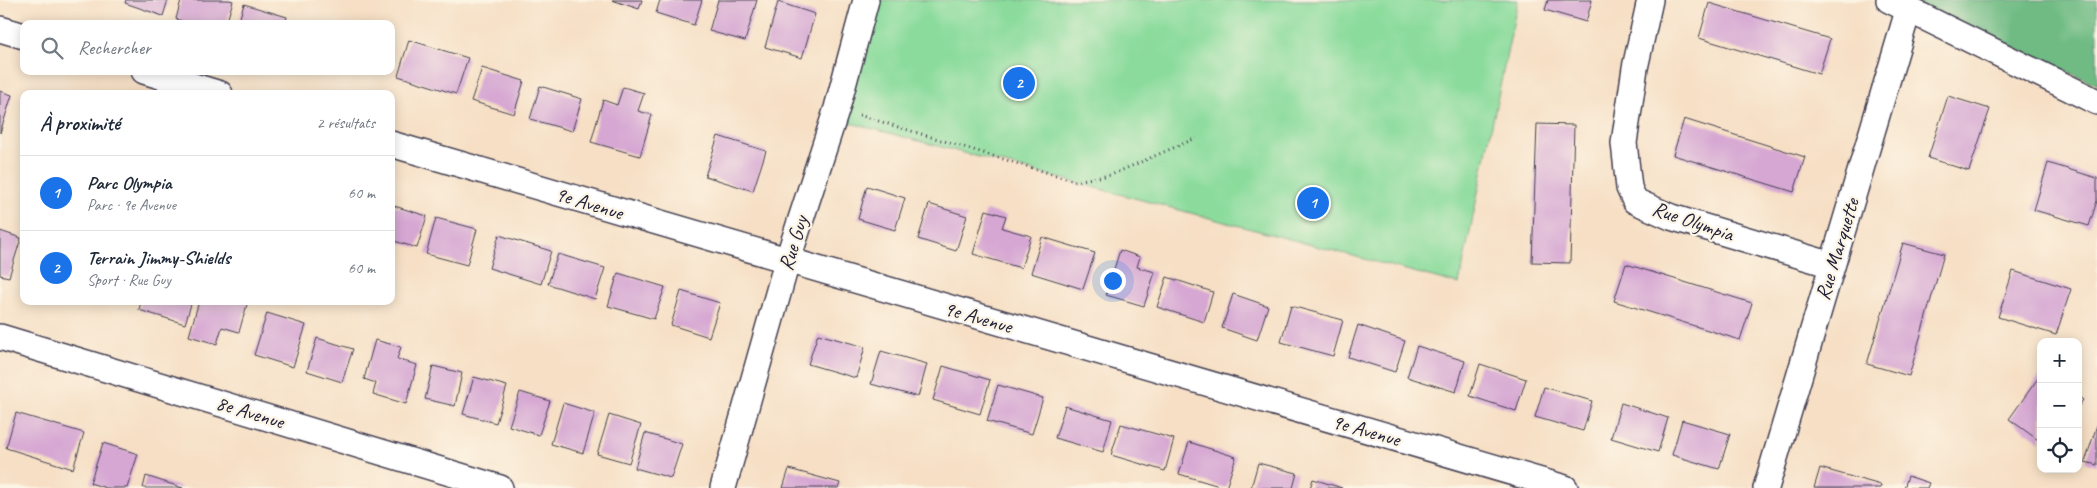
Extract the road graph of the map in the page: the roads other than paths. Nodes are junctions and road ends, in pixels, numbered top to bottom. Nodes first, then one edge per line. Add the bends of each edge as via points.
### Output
1 (866, 0) edge
2 (1650, 0) edge
3 (1899, 5) edge
4 (0, 28) edge
5 (20, 35) edge
6 (157, 75) edge
7 (207, 90) edge
8 (2097, 102) edge
9 (395, 145) edge
10 (786, 262) junction
11 (1832, 265) junction
12 (0, 337) edge
13 (500, 488) edge
14 (723, 488) edge
15 (1565, 488) edge
16 (1766, 488) edge

1 - 10 street, Rue Guy via 837,108
2 - 11 street, Rue Olympia via 1635,68 1624,143 1629,188 1635,201 1672,216
3 - 8 street
3 - 11 street, Rue Marquette
4 - 5 street
6 - 7 street
9 - 10 street, 9e Avenue
10 - 14 street, Rue Guy
10 - 15 street, 9e Avenue
11 - 16 street, Rue Marquette
12 - 13 street, 8e Avenue

